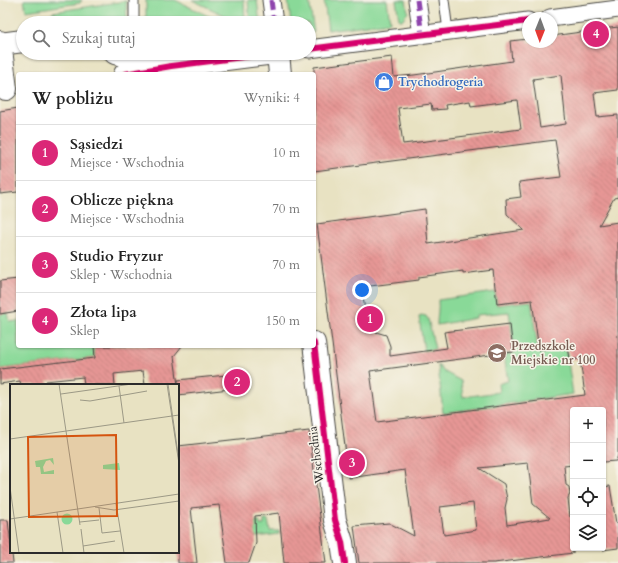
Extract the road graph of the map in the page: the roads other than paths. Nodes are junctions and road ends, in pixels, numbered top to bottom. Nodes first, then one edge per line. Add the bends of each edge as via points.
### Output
1 (134, 0) edge
2 (271, 0) edge
3 (417, 0) edge
4 (444, 0) edge
5 (618, 9) edge
6 (134, 16) edge
7 (273, 16) edge
8 (558, 17) edge
9 (522, 22) edge
10 (448, 31) junction
11 (422, 35) junction
12 (16, 42) edge
13 (0, 43) edge
14 (316, 48) edge
15 (131, 60) edge
16 (219, 60) edge
17 (277, 60) edge
18 (280, 72) edge
19 (8, 89) edge
20 (315, 348) edge
21 (345, 563) edge

1 - 6 lane
2 - 7 street
3 - 11 street
4 - 10 lane
5 - 8 street
9 - 10 street
10 - 11 street
11 - 14 street
12 - 13 street
13 - 19 street
15 - 16 street via 171,66
17 - 18 street
20 - 21 street, Wschodnia via 335,520

